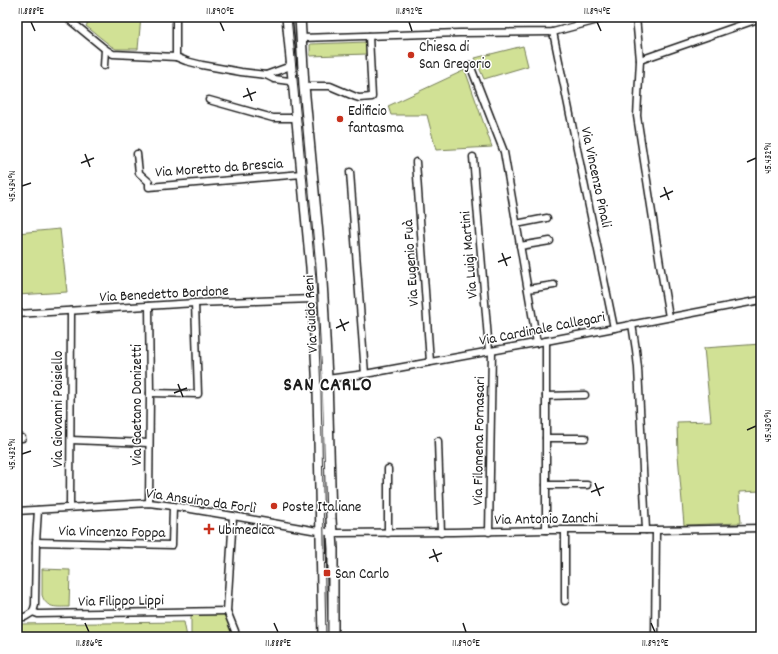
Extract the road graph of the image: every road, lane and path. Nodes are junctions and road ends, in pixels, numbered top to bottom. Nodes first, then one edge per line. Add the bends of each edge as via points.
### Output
1 (66, 17) edge
2 (176, 17) edge
3 (287, 17) edge
4 (300, 17) edge
5 (609, 17) edge
6 (636, 17) edge
7 (761, 18) edge
8 (553, 32) junction
9 (369, 36) junction
10 (301, 38) junction
11 (105, 49) junction
12 (176, 57) junction
13 (640, 60) junction
14 (291, 62) junction
15 (470, 65) dead end
16 (104, 66) dead end
17 (266, 75) junction
18 (293, 86) junction
19 (304, 86) junction
20 (209, 100) dead end
21 (296, 118) junction
22 (137, 154) dead end
23 (473, 157) dead end
24 (416, 162) dead end
25 (350, 172) dead end
26 (302, 174) junction
27 (547, 218) dead end
28 (516, 224) junction
29 (550, 241) dead end
30 (520, 246) junction
31 (554, 284) dead end
32 (528, 289) junction
33 (313, 299) junction
34 (761, 300) edge
35 (195, 303) junction
36 (149, 306) junction
37 (71, 311) junction
38 (17, 314) edge
39 (669, 317) junction
40 (632, 324) junction
41 (614, 328) junction
42 (546, 341) junction
43 (537, 343) junction
44 (490, 351) junction
45 (430, 362) junction
46 (365, 374) junction
47 (327, 379) junction
48 (150, 393) junction
49 (585, 395) dead end
50 (546, 396) junction
51 (546, 438) junction
52 (585, 438) dead end
53 (71, 440) junction
54 (438, 441) dead end
55 (149, 442) junction
56 (388, 469) dead end
57 (546, 485) junction
58 (587, 485) dead end
59 (149, 503) junction
60 (173, 506) junction
61 (70, 507) junction
62 (38, 510) junction
63 (17, 511) edge
64 (233, 516) junction
65 (761, 528) edge
66 (546, 530) junction
67 (565, 530) junction
68 (646, 530) junction
69 (656, 530) junction
70 (321, 532) junction
71 (441, 532) junction
72 (489, 532) junction
73 (332, 533) junction
74 (388, 533) junction
75 (36, 542) junction
76 (566, 602) dead end
77 (227, 611) junction
78 (33, 612) junction
79 (17, 617) edge
80 (235, 637) edge
81 (323, 637) edge
82 (333, 637) edge
83 (655, 637) edge

1 - 11 street
2 - 12 street
3 - 14 street, Via Guido Reni
4 - 10 street, Via Guido Reni
5 - 8 street
6 - 13 street
7 - 13 street
8 - 9 street
8 - 41 street, Via Vincenzo Pinali
9 - 10 street
9 - 19 street via 372,97 359,98 330,86
10 - 19 street, Via Guido Reni
11 - 12 street via 113,54
11 - 16 street
12 - 17 street via 202,65
13 - 39 street via 637,116
14 - 17 street via 288,67
14 - 18 street, Via Guido Reni
15 - 28 street via 504,152
17 - 18 street via 289,81
18 - 21 street, Via Guido Reni
19 - 47 street, Via Guido Reni via 321,268
20 - 21 street via 273,118
21 - 26 street, Via Guido Reni
22 - 26 street, Via Moretto da Brescia via 139,173 149,182 149,187
23 - 44 street, Via Luigi Martini
24 - 45 street, Via Eugenio Fuà
25 - 46 street
26 - 33 street, Via Guido Reni
27 - 28 street
28 - 30 street
29 - 30 street
30 - 32 street
31 - 32 street
32 - 43 street
33 - 35 street, Via Benedetto Bordone
33 - 70 street, Via Guido Reni
34 - 39 street, Via Cardinale Callegari
35 - 36 street, Via Benedetto Bordone
35 - 48 street via 198,394
36 - 37 street, Via Benedetto Bordone
36 - 48 street, Via Gaetano Donizetti
37 - 38 street, Via Benedetto Bordone
37 - 53 street, Via Giovanni Paisiello
39 - 40 street, Via Cardinale Callegari
40 - 41 street, Via Cardinale Callegari
40 - 68 street via 637,362
41 - 42 street, Via Cardinale Callegari
42 - 43 street, Via Cardinale Callegari
42 - 50 street
43 - 44 street, Via Cardinale Callegari
44 - 45 street, Via Cardinale Callegari
44 - 72 street, Via Filomena Fornasari
45 - 46 street, Via Cardinale Callegari
46 - 47 street, Via Cardinale Callegari
47 - 73 street, Via Guido Reni
48 - 55 street, Via Gaetano Donizetti
49 - 50 street
50 - 51 street
51 - 52 street
51 - 57 street
53 - 55 street
53 - 61 street, Via Giovanni Paisiello
54 - 71 street
55 - 59 street, Via Gaetano Donizetti
56 - 74 street
57 - 58 street
57 - 66 street
59 - 60 street, Via Ansuino da Forlì
59 - 61 street, Via Ansuino da Forlì
60 - 64 street, Via Ansuino da Forlì
60 - 75 street, Via Vincenzo Foppa via 172,545
61 - 62 street, Via Ansuino da Forlì
62 - 63 street, Via Ansuino da Forlì
62 - 75 street
64 - 70 street, Via Ansuino da Forlì
64 - 77 street
65 - 69 street, Via Antonio Zanchi
66 - 67 street, Via Antonio Zanchi
66 - 72 street, Via Antonio Zanchi
67 - 68 street, Via Antonio Zanchi
67 - 76 street
68 - 69 street, Via Antonio Zanchi
69 - 83 street
70 - 73 street, Via Ansuino da Forlì
70 - 81 street, Via Guido Reni
71 - 72 street, Via Antonio Zanchi
71 - 74 street, Via Antonio Zanchi
73 - 74 street, Via Antonio Zanchi
73 - 82 street, Via Guido Reni
75 - 78 street
77 - 78 street, Via Filippo Lippi via 38,614
77 - 80 street
78 - 79 street, Via Filippo Lippi via 25,617

